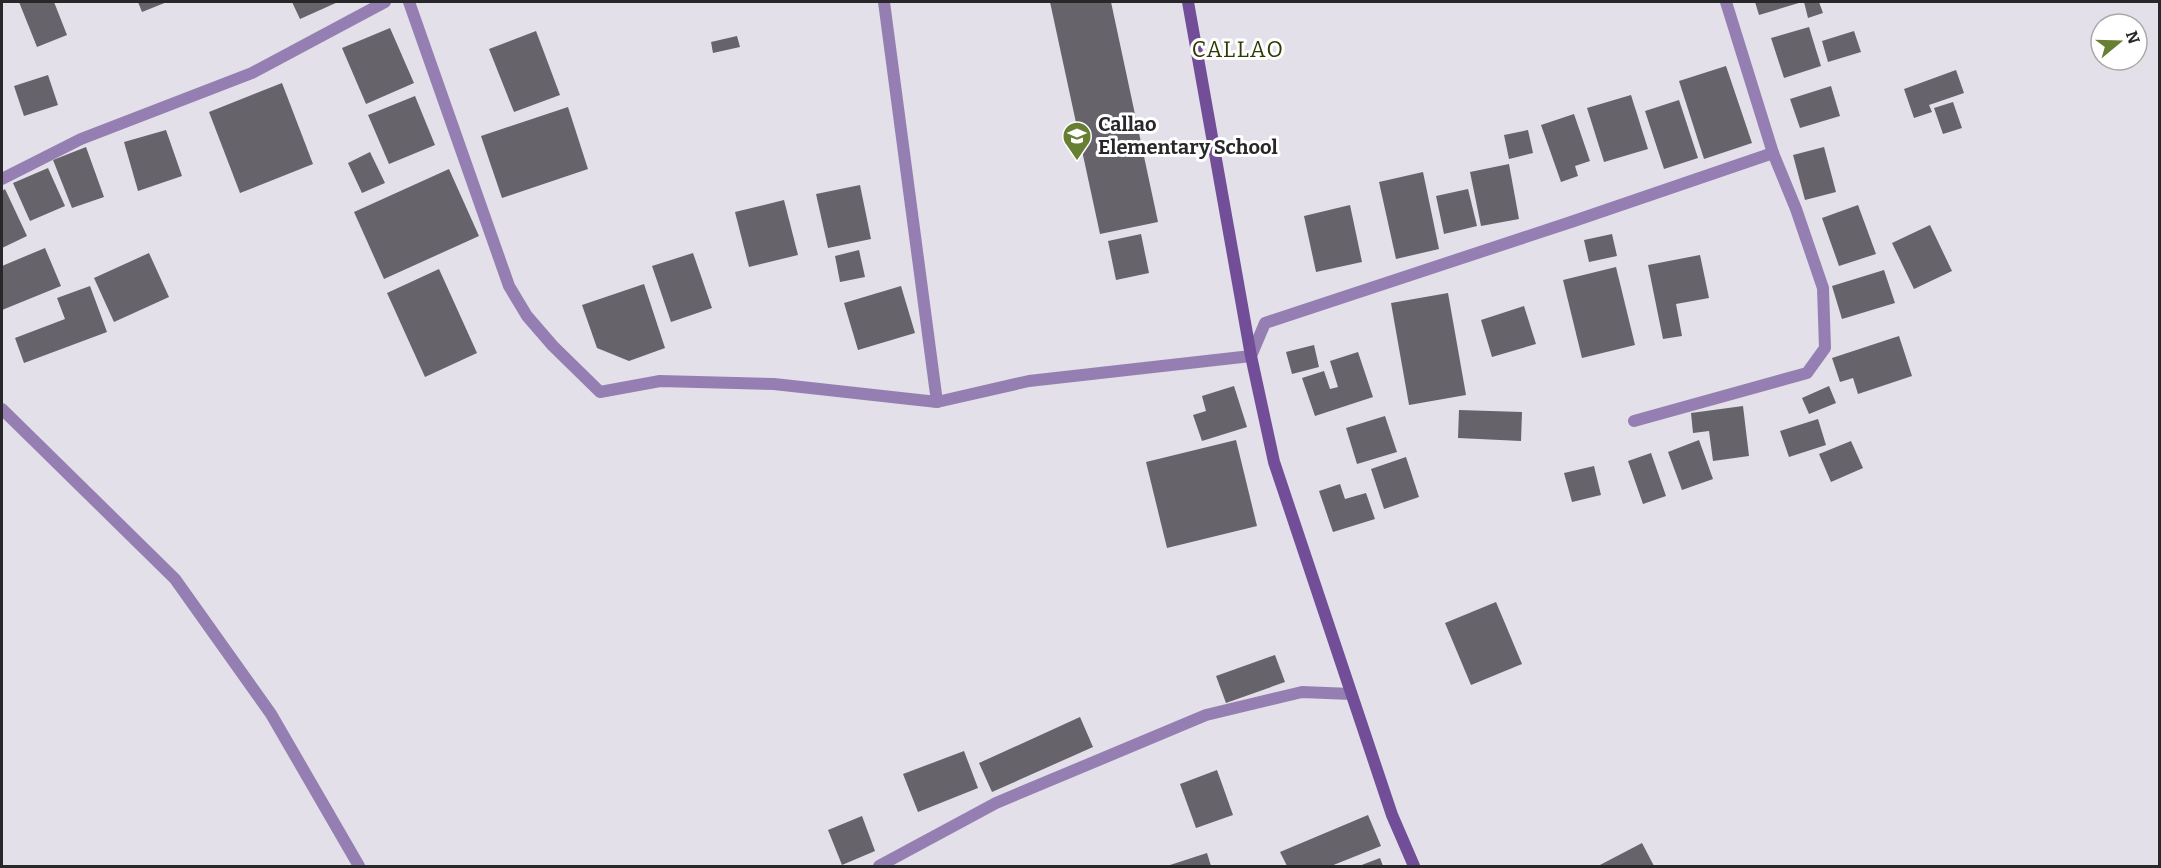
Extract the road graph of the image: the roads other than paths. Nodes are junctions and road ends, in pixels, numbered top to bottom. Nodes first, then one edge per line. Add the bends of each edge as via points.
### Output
1 (385, 2) edge
2 (409, 2) edge
3 (884, 2) edge
4 (1188, 2) edge
5 (1725, 2) edge
6 (1773, 153) junction
7 (2, 179) edge
8 (1251, 356) junction
9 (937, 402) junction
10 (2, 409) edge
11 (1634, 421) dead end
12 (1351, 694) junction
13 (359, 867) edge
14 (879, 867) edge
15 (1414, 867) edge

1 - 7 street via 252,73 81,139
2 - 9 street via 509,286 527,316 600,392 660,381 774,384
3 - 9 street
4 - 8 street
5 - 6 street
6 - 8 street via 1264,323
6 - 11 street via 1823,288 1825,348 1807,373
8 - 9 street via 1029,381
8 - 12 street via 1274,462
10 - 13 street via 175,579 271,714
12 - 14 street via 1302,692 1206,715 996,803
12 - 15 street

